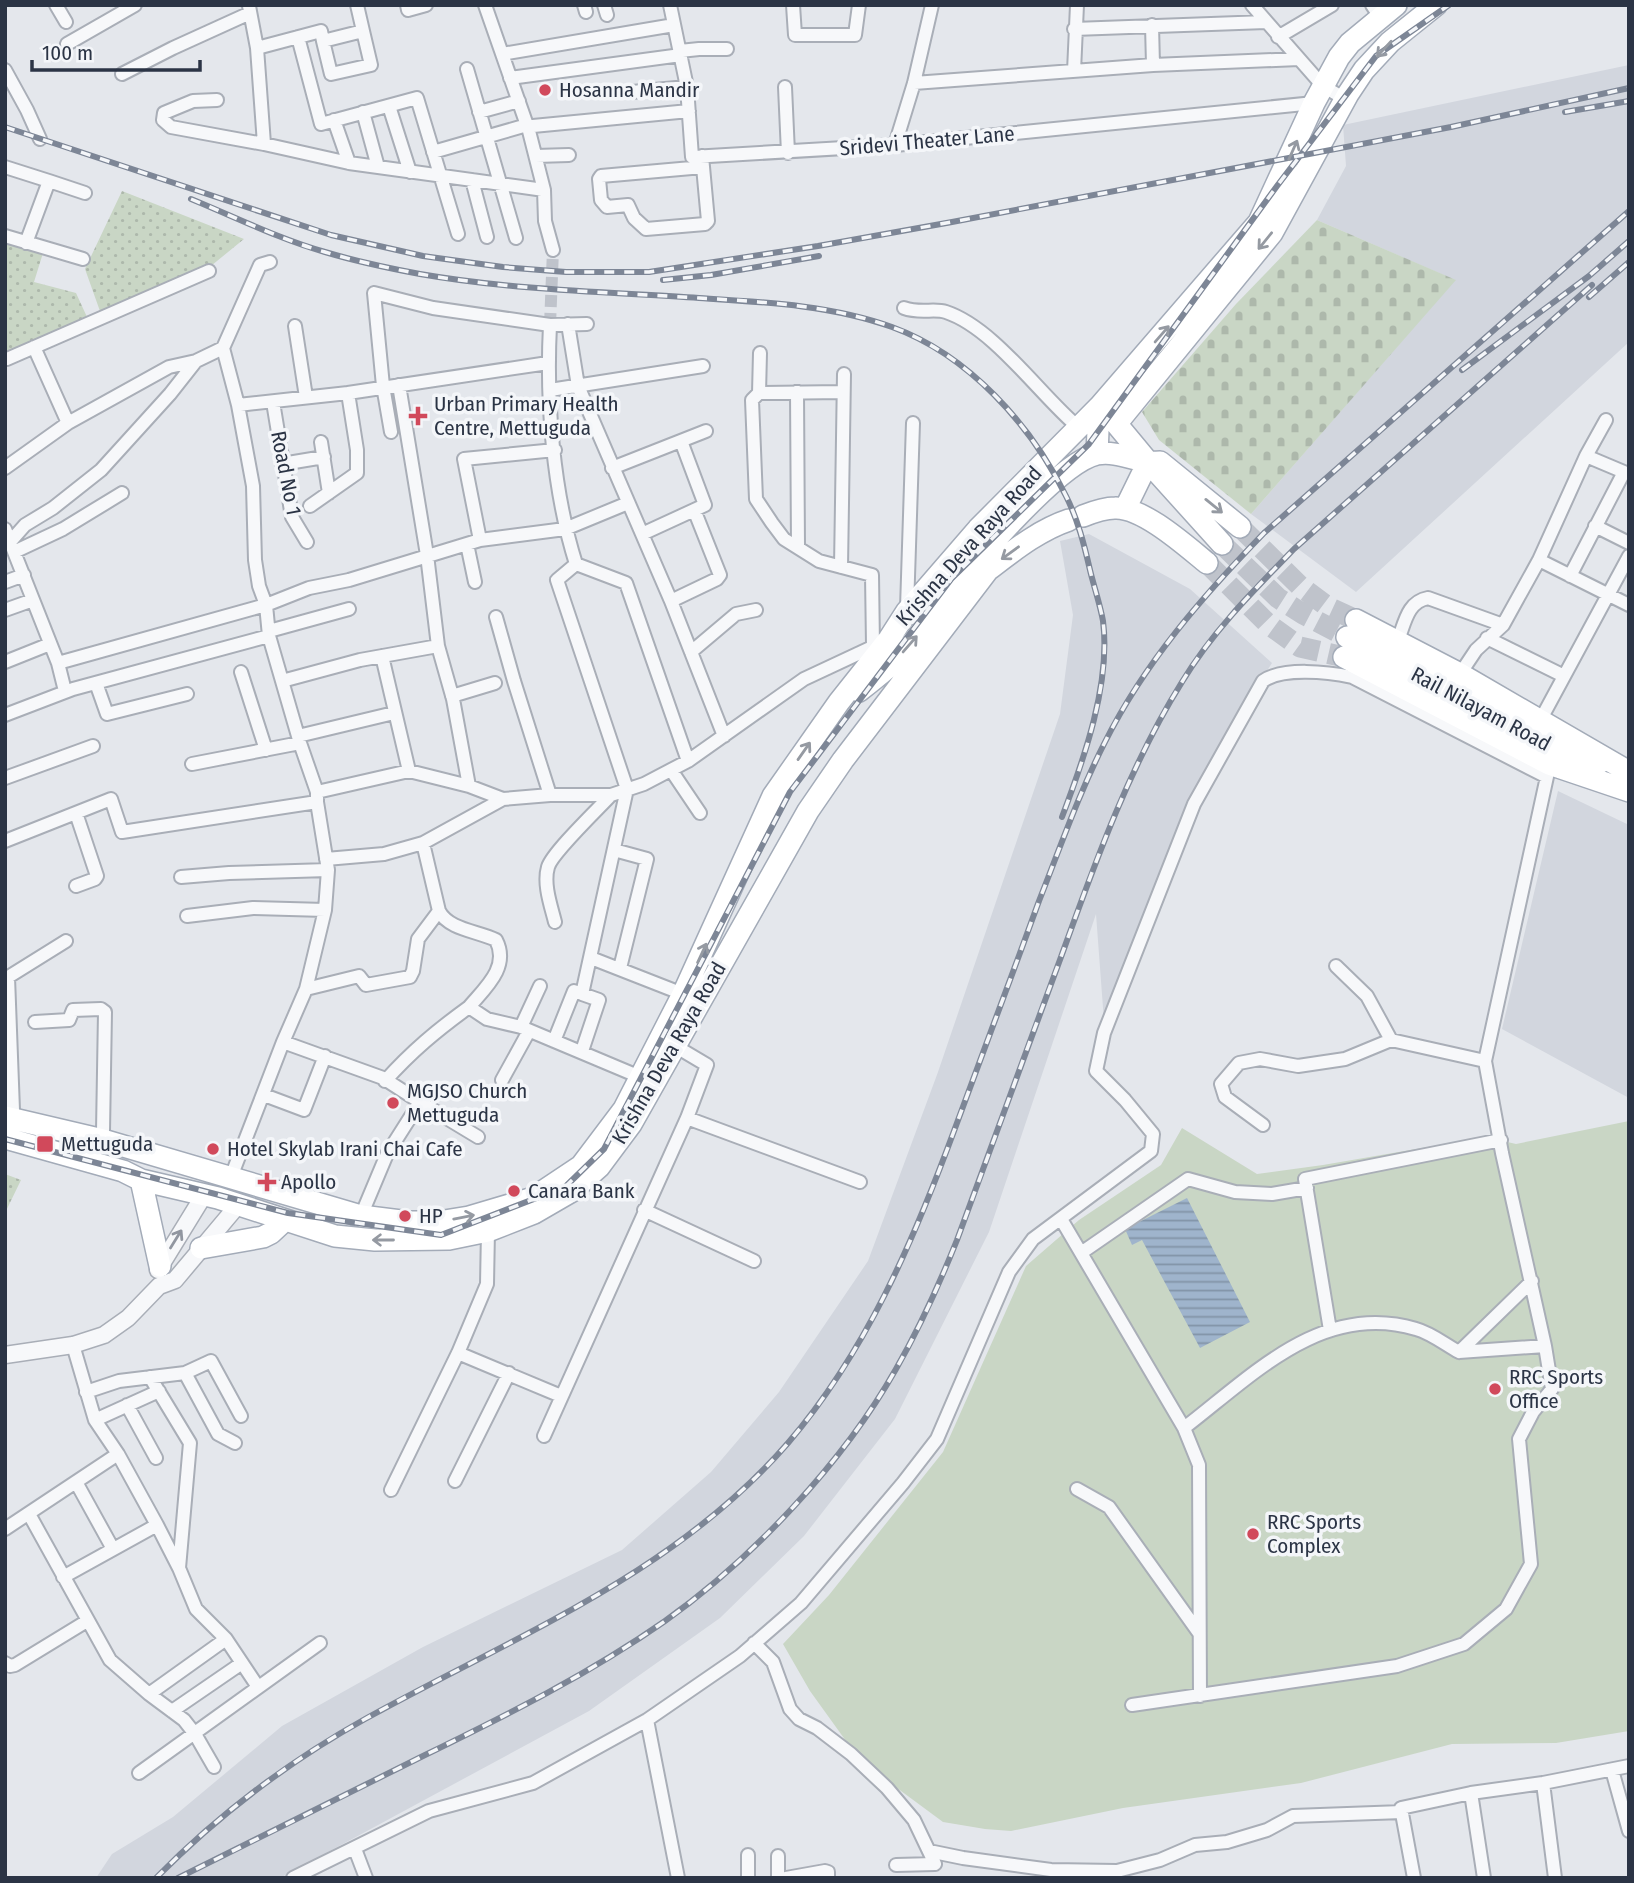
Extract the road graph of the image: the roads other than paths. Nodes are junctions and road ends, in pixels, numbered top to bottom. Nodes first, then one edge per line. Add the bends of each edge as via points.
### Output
1 (57, 5) edge
2 (135, 5) edge
3 (358, 5) edge
4 (407, 5) edge
5 (426, 5) edge
6 (485, 5) edge
7 (670, 5) edge
8 (793, 5) edge
9 (859, 5) edge
10 (932, 5) edge
11 (1077, 5) edge
12 (1252, 5) edge
13 (1332, 5) edge
14 (1436, 5) edge
15 (250, 9) edge
16 (1383, 9) edge
17 (65, 22) dead end
18 (1266, 22) junction
19 (674, 25) junction
20 (1152, 25) junction
21 (1074, 29) junction
22 (363, 31) junction
23 (298, 37) junction
24 (1278, 37) junction
25 (323, 41) junction
26 (67, 44) dead end
27 (257, 48) junction
28 (727, 49) dead end
29 (681, 53) junction
30 (502, 54) junction
31 (1299, 59) junction
32 (1153, 65) junction
33 (467, 69) dead end
34 (5, 70) edge
35 (1074, 71) junction
36 (122, 75) dead end
37 (510, 78) junction
38 (914, 83) junction
39 (687, 87) junction
40 (785, 87) dead end
41 (632, 92) dead end
42 (1319, 95) junction
43 (1345, 99) junction
44 (218, 100) dead end
45 (519, 101) junction
46 (389, 106) junction
47 (689, 111) junction
48 (363, 112) junction
49 (479, 112) junction
50 (334, 120) junction
51 (530, 125) junction
52 (486, 135) junction
53 (40, 139) dead end
54 (264, 144) junction
55 (895, 145) junction
56 (433, 152) junction
57 (788, 153) junction
58 (569, 155) dead end
59 (536, 156) junction
60 (702, 162) junction
61 (349, 163) junction
62 (5, 167) edge
63 (378, 167) junction
64 (410, 172) junction
65 (442, 176) junction
66 (472, 180) junction
67 (49, 181) junction
68 (502, 184) junction
69 (544, 190) junction
70 (85, 193) dead end
71 (458, 233) dead end
72 (5, 236) edge
73 (487, 237) dead end
74 (516, 238) dead end
75 (26, 243) junction
76 (553, 250) tunnel mouth
77 (83, 259) dead end
78 (270, 262) dead end
79 (209, 271) dead end
80 (904, 308) dead end
81 (568, 324) junction
82 (587, 324) dead end
83 (550, 325) junction
84 (295, 326) dead end
85 (34, 347) junction
86 (223, 348) junction
87 (760, 353) dead end
88 (7, 359) dead end
89 (196, 361) junction
90 (548, 363) junction
91 (703, 366) dead end
92 (844, 374) dead end
93 (399, 385) junction
94 (383, 386) junction
95 (578, 386) junction
96 (550, 390) junction
97 (797, 392) junction
98 (843, 392) junction
99 (348, 393) junction
100 (759, 393) junction
101 (306, 397) junction
102 (273, 402) junction
103 (238, 405) junction
104 (1100, 407) junction
105 (1606, 420) dead end
106 (68, 423) junction
107 (913, 423) dead end
108 (1117, 423) junction
109 (1078, 427) junction
110 (706, 431) dead end
111 (391, 432) dead end
112 (681, 441) junction
113 (321, 442) dead end
114 (555, 450) junction
115 (1097, 454) junction
116 (1586, 456) junction
117 (324, 457) junction
118 (1148, 463) junction
119 (282, 464) junction
120 (1626, 467) edge
121 (5, 468) edge
122 (612, 468) junction
123 (1172, 489) junction
124 (122, 493) dead end
125 (329, 493) junction
126 (628, 503) junction
127 (310, 506) dead end
128 (1125, 509) junction
129 (695, 512) junction
130 (1149, 520) junction
131 (1595, 526) junction
132 (1240, 527) tunnel mouth
133 (5, 529) edge
134 (565, 529) junction
135 (642, 534) junction
136 (307, 542) dead end
137 (474, 542) junction
138 (1629, 543) edge
139 (1222, 544) tunnel mouth
140 (12, 547) junction
141 (797, 547) junction
142 (427, 555) junction
143 (1629, 556) edge
144 (1539, 560) junction
145 (1207, 563) tunnel mouth
146 (576, 564) junction
147 (841, 567) junction
148 (24, 575) junction
149 (1570, 576) junction
150 (5, 582) edge
151 (475, 582) dead end
152 (1609, 595) junction
153 (33, 600) junction
154 (671, 601) junction
155 (266, 605) junction
156 (1629, 605) edge
157 (349, 609) dead end
158 (5, 610) edge
159 (756, 610) dead end
160 (907, 611) junction
161 (496, 617) dead end
162 (1503, 625) junction
163 (269, 633) junction
164 (1349, 638) junction
165 (1487, 638) junction
166 (1398, 640) junction
167 (881, 643) junction
168 (50, 644) junction
169 (442, 651) junction
170 (691, 652) junction
171 (383, 656) junction
172 (5, 662) edge
173 (58, 663) junction
174 (241, 671) dead end
175 (1460, 674) junction
176 (1564, 676) junction
177 (282, 681) junction
178 (96, 683) junction
179 (495, 683) dead end
180 (65, 691) junction
181 (187, 694) dead end
182 (455, 695) junction
183 (839, 702) junction
184 (394, 712) junction
185 (5, 715) edge
186 (1541, 719) junction
187 (724, 736) junction
188 (299, 740) junction
189 (93, 746) dead end
190 (266, 750) junction
191 (688, 761) junction
192 (192, 764) dead end
193 (671, 770) junction
194 (409, 771) junction
195 (1548, 771) junction
196 (5, 778) edge
197 (1623, 779) edge
198 (469, 786) junction
199 (627, 789) junction
200 (550, 795) junction
201 (611, 795) junction
202 (317, 797) junction
203 (503, 799) junction
204 (76, 813) junction
205 (700, 813) dead end
206 (757, 833) junction
207 (5, 841) edge
208 (422, 843) junction
209 (788, 848) junction
210 (614, 850) junction
211 (744, 862) junction
212 (327, 864) junction
213 (771, 876) junction
214 (181, 877) dead end
215 (76, 886) dead end
216 (325, 909) junction
217 (439, 911) junction
218 (187, 916) dead end
219 (555, 922) dead end
220 (66, 941) dead end
221 (591, 958) junction
222 (1336, 966) dead end
223 (620, 968) junction
224 (7, 978) edge
225 (540, 986) dead end
226 (306, 989) junction
227 (582, 994) junction
228 (683, 994) junction
229 (469, 1007) junction
230 (34, 1022) dead end
231 (525, 1029) junction
232 (1391, 1040) junction
233 (555, 1041) junction
234 (283, 1042) junction
235 (675, 1046) junction
236 (582, 1051) junction
237 (325, 1056) junction
238 (1485, 1060) junction
239 (640, 1077) junction
240 (502, 1080) dead end
241 (385, 1082) junction
242 (264, 1095) junction
243 (420, 1102) junction
244 (8, 1112) edge
245 (687, 1118) junction
246 (1263, 1125) dead end
247 (103, 1131) junction
248 (478, 1137) dead end
249 (5, 1138) edge
250 (1501, 1140) junction
251 (191, 1166) junction
252 (231, 1177) junction
253 (141, 1180) junction
254 (860, 1182) dead end
255 (1307, 1188) junction
256 (204, 1195) junction
257 (238, 1205) junction
258 (644, 1210) junction
259 (360, 1216) junction
260 (1061, 1219) junction
261 (285, 1220) junction
262 (488, 1231) junction
263 (201, 1248) junction
264 (1081, 1253) junction
265 (754, 1261) dead end
266 (159, 1276) junction
267 (1532, 1281) junction
268 (1330, 1329) junction
269 (73, 1345) junction
270 (1545, 1346) junction
271 (1459, 1352) junction
272 (458, 1353) junction
273 (5, 1355) edge
274 (185, 1373) junction
275 (509, 1373) junction
276 (150, 1377) junction
277 (159, 1391) junction
278 (86, 1392) junction
279 (561, 1396) junction
280 (127, 1405) junction
281 (241, 1416) dead end
282 (95, 1420) junction
283 (1184, 1428) junction
284 (544, 1436) dead end
285 (235, 1443) dead end
286 (118, 1454) junction
287 (156, 1458) dead end
288 (455, 1481) dead end
289 (76, 1482) junction
290 (1077, 1489) dead end
291 (391, 1490) dead end
292 (29, 1514) junction
293 (157, 1525) junction
294 (5, 1529) edge
295 (114, 1549) junction
296 (179, 1568) junction
297 (62, 1577) junction
298 (87, 1620) junction
299 (1199, 1634) junction
300 (226, 1639) junction
301 (320, 1643) dead end
302 (754, 1643) junction
303 (5, 1662) edge
304 (242, 1663) junction
305 (258, 1687) junction
306 (149, 1694) junction
307 (1200, 1696) junction
308 (1132, 1705) dead end
309 (172, 1711) junction
310 (647, 1720) junction
311 (195, 1734) junction
312 (1629, 1766) edge
313 (214, 1767) dead end
314 (1612, 1770) junction
315 (139, 1773) dead end
316 (1543, 1783) junction
317 (1471, 1793) junction
318 (1402, 1812) junction
319 (1629, 1831) edge
320 (355, 1849) junction
321 (929, 1850) junction
322 (748, 1854) dead end
323 (778, 1856) dead end
324 (896, 1865) dead end
325 (800, 1876) edge
326 (297, 1877) edge
327 (366, 1878) edge
328 (678, 1878) edge
329 (748, 1878) edge
330 (779, 1878) edge
331 (828, 1878) edge
332 (1414, 1878) edge
333 (1484, 1878) edge
334 (1555, 1878) edge

1 - 17 street
2 - 26 street
3 - 22 street
4 - 5 street via 408,10
6 - 30 street
7 - 19 street
8 - 9 street via 795,35 855,35
10 - 38 street
11 - 21 street
12 - 18 street
13 - 24 street
14 -> 43 main road via 1390,42
15 - 27 street
15 - 36 street
16 - 42 main road, Krishna Deva Raya Road via 1350,43
18 - 20 street
18 - 24 street
19 - 29 street
19 - 30 street
20 - 21 street
20 - 32 street
21 - 35 street
22 - 25 street
22 - 25 street via 371,65 331,74
23 - 25 street via 321,31
23 - 27 street
23 - 50 street via 321,124
24 - 31 street
27 - 54 street
28 - 29 street
29 - 37 street
29 - 39 street
30 - 37 street
31 - 32 street
31 - 42 street
32 - 35 street
33 - 49 street
34 - 53 street
35 - 38 street
37 - 45 street
38 - 55 street
39 - 41 street
39 - 47 street
40 - 57 street
42 - 43 street
42 - 55 street, Sridevi Theater Lane
104 -> 42 main road, Krishna Deva Raya Road via 1259,222
43 -> 108 main road via 1272,233
44 - 54 street via 190,102 164,113 163,120 171,127
45 - 49 street
45 - 51 street
46 - 48 street
46 - 56 street via 416,98
46 - 64 street
47 - 51 street
47 - 60 street via 692,157
48 - 50 street
48 - 63 street
49 - 52 street
50 - 61 street
51 - 52 street
51 - 59 street
52 - 56 street
52 - 68 street
54 - 61 street
55 - 57 street, Sridevi Theater Lane
56 - 65 street
57 - 60 street, Sridevi Theater Lane
58 - 59 street
59 - 69 street
60 - 60 street, Sridevi Theater Lane via 705,224 646,229 628,205 607,207 601,200 601,176
61 - 63 street
62 - 67 street
63 - 64 street
64 - 65 street
65 - 66 street
65 - 71 street
66 - 68 street
66 - 73 street
67 - 70 street
67 - 75 street
68 - 69 street
68 - 74 street
69 - 76 street via 545,221
72 - 75 street
75 - 77 street
78 - 86 street via 260,265
79 - 85 street
80 - 109 street via 945,311 969,324
81 - 82 street
81 - 83 street
81 - 95 street
83 - 90 street
83 - 94 street via 433,308 374,293
84 - 101 street
85 - 88 street
85 - 106 street
86 - 89 street
86 - 103 street
87 - 100 street
89 - 106 street via 169,367
89 - 140 street via 101,470 26,525
90 - 93 street
90 - 96 street
91 - 95 street
92 - 98 street
93 - 94 street
93 - 142 street
94 - 99 street
94 - 111 street
95 - 96 street
95 - 122 street
96 - 114 street
97 - 98 street
97 - 100 street
97 - 141 street
98 - 147 street
99 - 101 street
99 - 125 street via 359,468
100 - 141 street via 752,400 756,499 784,539
101 - 102 street
102 - 103 street
102 - 119 street, Road No 1
103 - 155 street via 253,486 255,561
104 - 108 main road
104 - 109 main road, Krishna Deva Raya Road
104 - 115 main road
105 - 116 street
106 - 121 street
107 - 160 street
108 - 118 main road
109 - 160 main road, Krishna Deva Raya Road via 978,529
110 - 112 street
112 - 122 street
112 - 129 street via 705,502
113 - 117 street
114 - 134 street
114 - 137 street via 464,459
115 - 118 main road via 1121,454
183 -> 115 main road, Krishna Deva Raya Road via 876,678 911,644 1024,509 1067,470
116 - 120 street
116 - 144 street
117 - 119 street
117 - 125 street
118 - 123 main road
118 - 128 main road
118 -> 132 main road via 1160,462
119 - 136 street, Road No 1 via 292,517
120 - 131 street
122 - 126 street
123 - 130 main road
123 - 139 main road
124 - 140 street via 63,529
125 - 127 street
126 - 134 street
126 - 135 street
128 - 130 main road
128 -> 209 main road, Krishna Deva Raya Road via 1108,509 1056,525 988,570 869,725 808,811
129 - 135 street
129 - 154 street via 720,577
130 - 145 main road
131 - 138 street
131 - 149 street
133 - 140 street
134 - 137 street
134 - 146 street
135 - 154 street
137 - 142 street
137 - 151 street
140 - 148 street
141 - 147 street via 819,561
142 - 155 street
142 - 169 street
143 - 152 street
144 - 149 street
144 - 162 street
146 - 191 street via 626,583
146 - 199 street via 556,580
147 - 167 street via 872,575
148 - 150 street
148 - 153 street
149 - 152 street
152 - 156 street
152 - 176 street
153 - 158 street
153 - 168 street
154 - 170 street
155 - 163 street
155 - 173 street
157 - 163 street
159 - 170 street via 736,614
160 - 167 main road, Krishna Deva Raya Road
161 - 200 street
162 - 165 street
162 - 166 street via 1428,598 1411,606
163 - 177 street
163 - 178 street
164 - 166 main road, Rail Nilayam Road
164 - 195 main road
164 - 197 main road, Rail Nilayam Road via 1557,750
165 - 175 street
165 - 176 street
166 - 175 main road, Rail Nilayam Road
167 - 183 main road, Krishna Deva Raya Road
167 - 187 street via 804,679
168 - 172 street
168 - 173 street
169 - 171 street
169 - 182 street
170 - 187 street
171 - 177 street
171 - 184 street
173 - 180 street
174 - 190 street
175 - 186 main road, Rail Nilayam Road
176 - 186 street
177 - 188 street
178 - 180 street
178 - 181 street via 107,714
179 - 182 street
180 - 185 street
182 - 198 street
206 -> 183 main road, Krishna Deva Raya Road via 773,796
184 - 188 street
184 - 194 street
186 - 197 main road, Rail Nilayam Road
187 - 191 street
188 - 190 street
188 - 202 street
189 - 196 street
190 - 192 street
191 - 193 street
193 - 199 street
193 - 205 street
194 - 198 street
194 - 202 street
195 - 197 main road
195 - 238 street
195 - 260 street via 1352,677 1280,673 1263,681 1194,804 1104,1033 1096,1071 1153,1134 1151,1152
198 - 203 street
199 - 201 street
199 - 210 street
200 - 201 street
200 - 203 street
201 - 219 street via 548,866
202 - 204 street via 122,832 111,799
202 - 212 street
203 - 208 street
204 - 207 street
204 - 215 street via 97,876
206 - 209 main road
206 - 211 main road, Krishna Deva Raya Road
208 - 212 street
208 - 217 street
209 - 213 main road, Krishna Deva Raya Road
210 - 221 street
210 - 223 street via 647,859
211 - 213 main road
228 -> 211 main road, Krishna Deva Raya Road
212 - 214 street
212 - 216 street
213 - 235 main road, Krishna Deva Raya Road
216 - 218 street via 253,908
216 - 226 street
217 - 226 street via 418,939 410,977 366,985 359,976
217 - 229 street via 450,923 496,940 499,946 499,968
220 - 224 street
221 - 223 street
221 - 227 street
222 - 232 street via 1367,996
223 - 228 street
224 - 244 street
225 - 231 street
226 - 234 street
227 - 233 street via 574,991
227 - 236 street via 598,1000
228 - 239 main road, Krishna Deva Raya Road
229 - 231 street via 487,1019
229 - 241 street via 434,1031
230 - 247 street via 69,1020 73,1010 104,1012
231 - 233 street
231 - 240 street
232 - 238 street
232 - 246 street via 1345,1059 1298,1066 1260,1059 1239,1063 1222,1084 1225,1097
233 - 236 street
234 - 237 street
234 - 242 street
235 - 245 street via 707,1065
235 - 262 main road, Krishna Deva Raya Road via 631,1124 599,1167 544,1208
236 - 239 street
237 - 241 street
237 - 242 street via 304,1110
238 - 250 street
259 -> 239 main road, Krishna Deva Raya Road via 439,1222 533,1198 581,1166 624,1109
241 - 243 street
242 - 252 street
243 - 248 street
243 - 259 street via 387,1154
244 - 247 street
244 - 251 main road, Krishna Deva Raya Road
245 - 254 street
245 - 258 street
247 - 251 street via 156,1146
249 - 253 main road, Krishna Deva Raya Road
250 - 255 street via 1305,1179
250 - 267 street
251 - 252 main road, Krishna Deva Raya Road
252 - 259 main road, Krishna Deva Raya Road
253 - 256 main road, Krishna Deva Raya Road
253 - 266 main road
255 - 264 street via 1272,1194 1235,1192 1188,1180
255 - 268 street
256 - 257 main road, Krishna Deva Raya Road
266 -> 256 street
257 - 261 main road, Krishna Deva Raya Road
257 - 263 street
258 - 265 street
258 - 279 street
260 - 264 street
260 - 302 street via 1033,1239 1009,1272 937,1439 801,1603
262 -> 261 main road, Krishna Deva Raya Road via 449,1239 375,1240 335,1236
261 - 263 main road via 263,1237
262 - 272 street via 487,1284
263 - 266 street via 175,1280
264 - 283 street
266 - 269 street via 128,1318 104,1335
267 - 270 street
267 - 271 street
268 - 271 street via 1356,1323 1418,1329
268 - 283 street via 1280,1353
269 - 273 street
269 - 278 street
270 - 271 street
270 - 307 street via 1552,1389 1519,1439 1531,1564 1506,1609 1464,1644 1397,1666
272 - 275 street
272 - 291 street
274 - 276 street
274 - 281 street via 211,1361
274 - 285 street via 218,1434
275 - 279 street
275 - 288 street
276 - 277 street
276 - 278 street
277 - 280 street
277 - 296 street via 190,1443
278 - 282 street
279 - 284 street
280 - 282 street
280 - 287 street
282 - 286 street
283 - 299 street via 1199,1465
286 - 289 street
286 - 293 street
289 - 292 street
289 - 295 street
290 - 299 street via 1109,1507
292 - 294 street
292 - 297 street
293 - 295 street
293 - 296 street
295 - 297 street
296 - 300 street via 196,1609
297 - 298 street
298 - 303 street via 15,1665
298 - 306 street via 110,1660
299 - 307 street
300 - 304 street
300 - 306 street
301 - 305 street
302 - 310 street
302 - 321 street via 773,1662 790,1709 851,1754 887,1788 914,1820
304 - 305 street
304 - 309 street
305 - 311 street
306 - 309 street
307 - 308 street
309 - 311 street
310 - 320 street via 533,1783 429,1811
310 - 328 street
311 - 313 street
311 - 315 street
312 - 314 street
314 - 316 street
314 - 319 street
316 - 317 street
316 - 334 street
317 - 318 street via 1402,1808
317 - 333 street
318 - 321 street via 1293,1816 1267,1830 1227,1842 1195,1845 1117,1871 1040,1869
318 - 332 street
320 - 326 street
320 - 327 street
321 - 324 street via 936,1864
322 - 329 street
323 - 330 street
325 - 331 street via 825,1871

